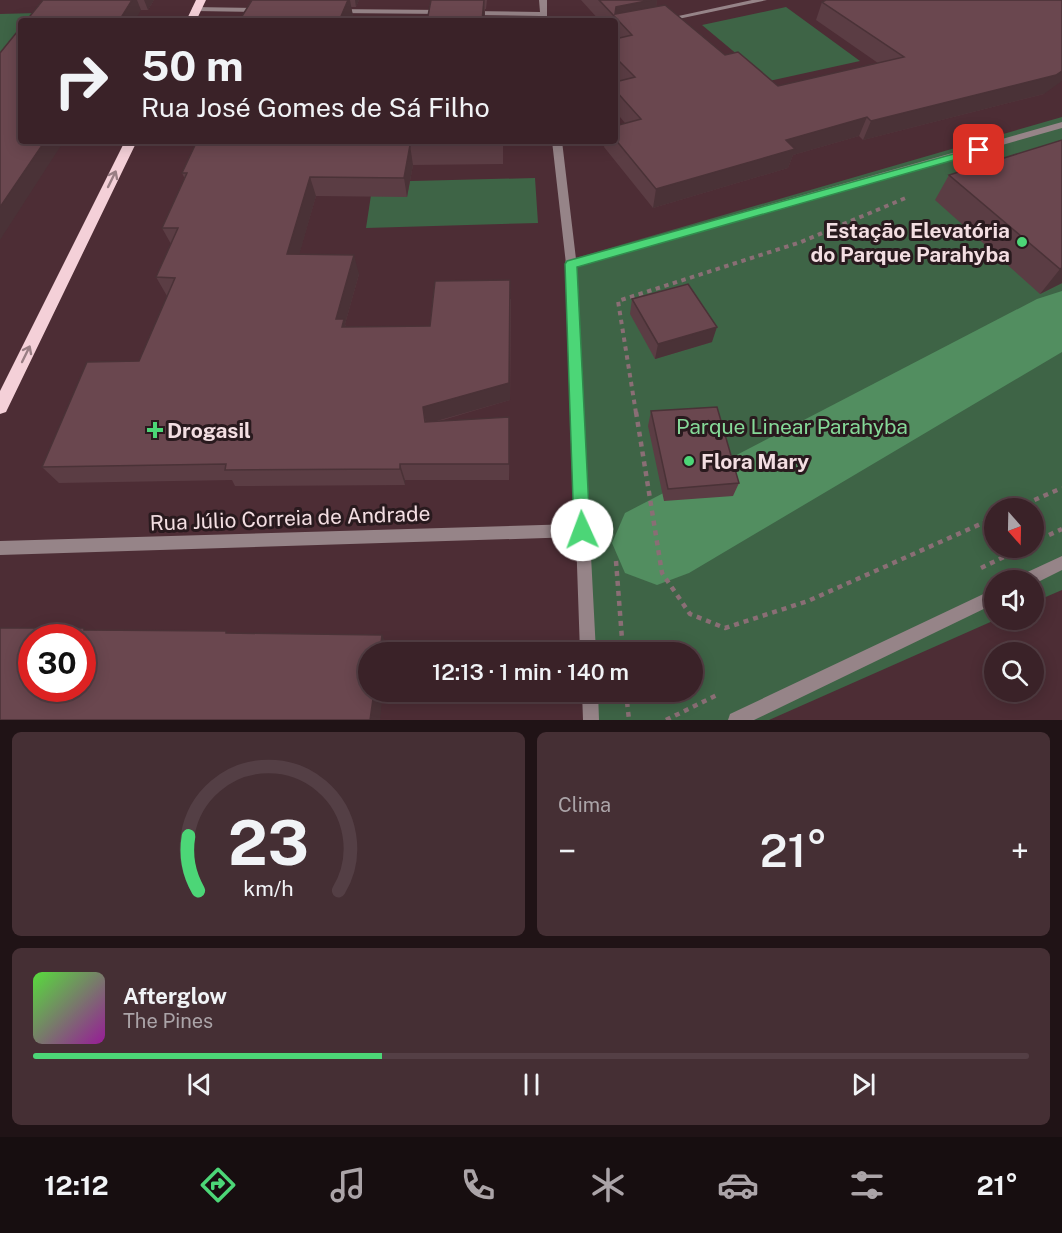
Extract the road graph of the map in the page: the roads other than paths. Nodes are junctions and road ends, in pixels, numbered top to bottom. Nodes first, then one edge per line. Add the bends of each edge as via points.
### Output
1 (543, 0) edge
2 (763, 0) edge
3 (198, 5) edge
4 (268, 10) edge
5 (328, 11) edge
6 (448, 12) edge
7 (460, 12) edge
8 (544, 17) edge
9 (659, 21) edge
10 (1062, 125) edge
11 (130, 144) edge
12 (557, 144) edge
13 (571, 264) junction
14 (0, 407) edge
15 (582, 530) junction
16 (0, 548) edge
17 (1062, 563) edge
18 (1044, 572) edge
19 (984, 601) edge
20 (588, 642) edge
21 (590, 702) edge
22 (591, 720) edge
23 (736, 720) edge

1 - 8 street
2 - 9 street
3 - 4 street
5 - 6 street
7 - 8 street
10 - 13 street
14 -> 11 main road
12 - 13 street
13 - 15 street
15 - 16 street, Rua Júlio Correia de Andrade
15 - 20 street
17 - 18 street
19 - 23 street
21 - 22 street

